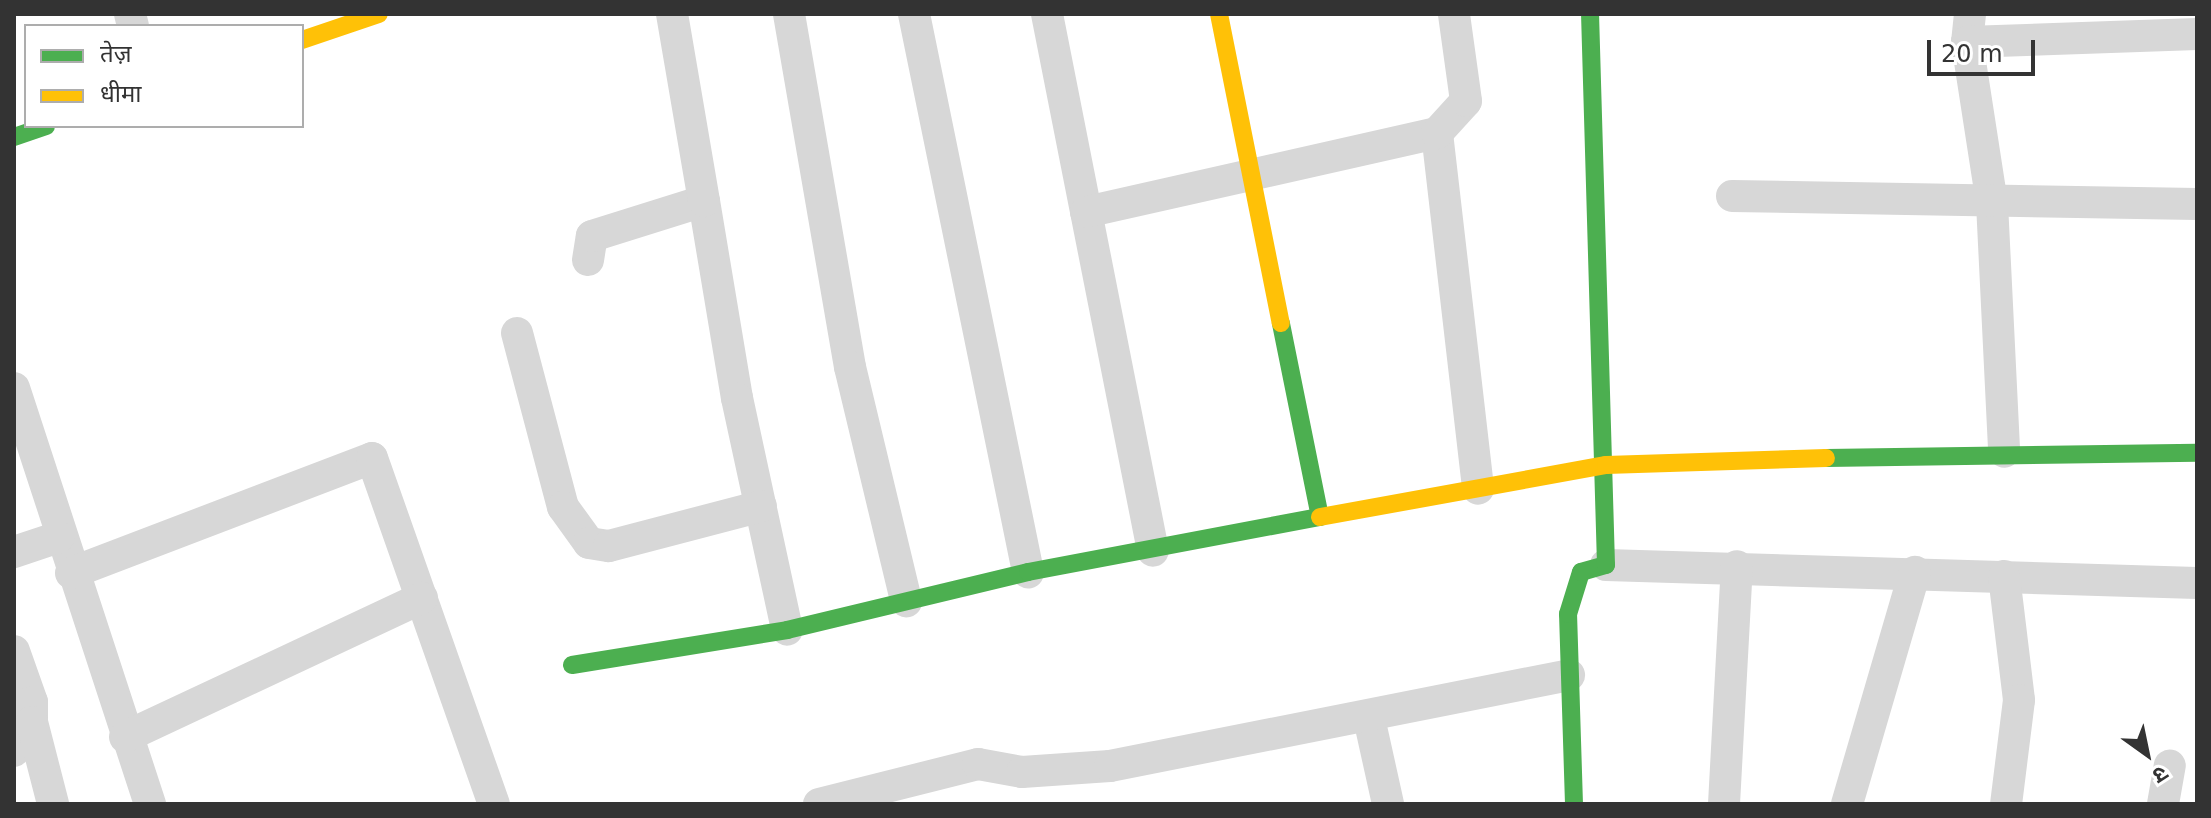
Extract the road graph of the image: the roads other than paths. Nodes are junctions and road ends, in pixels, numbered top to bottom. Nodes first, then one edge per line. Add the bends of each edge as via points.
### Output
1 (379, 14) edge
2 (672, 14) edge
3 (789, 14) edge
4 (914, 14) edge
5 (1047, 14) edge
6 (1219, 14) edge
7 (1454, 14) edge
8 (1590, 14) edge
9 (1968, 28) edge
10 (2197, 34) edge
11 (304, 39) edge
12 (40, 128) edge
13 (1437, 133) junction
14 (14, 137) edge
15 (1252, 178) junction
16 (1732, 196) dead end
17 (704, 201) junction
18 (1992, 203) junction
19 (2197, 204) edge
20 (1086, 212) junction
21 (588, 260) dead end
22 (517, 333) dead end
23 (14, 388) edge
24 (21, 446) edge
25 (2004, 452) junction
26 (2197, 453) edge
27 (1606, 465) junction
28 (1478, 489) junction
29 (761, 506) junction
30 (1320, 517) junction
31 (59, 537) junction
32 (1153, 551) junction
33 (14, 552) edge
34 (1606, 565) junction
35 (1737, 566) junction
36 (1028, 572) junction
37 (1915, 572) junction
38 (71, 573) junction
39 (2004, 576) junction
40 (2197, 583) edge
41 (422, 598) junction
42 (906, 601) junction
43 (787, 630) junction
44 (14, 651) edge
45 (572, 665) dead end
46 (1569, 675) junction
47 (1369, 718) junction
48 (32, 722) junction
49 (125, 737) junction
50 (14, 751) edge
51 (2170, 766) dead end
52 (874, 799) edge
53 (53, 804) edge
54 (150, 804) edge
55 (494, 804) edge
56 (819, 804) edge
57 (1388, 804) edge
58 (1574, 804) edge
59 (1724, 804) edge
60 (1847, 804) edge
61 (2006, 804) edge
62 (2163, 804) edge

1 - 11 street
2 - 17 street
3 - 42 street via 850,367
4 - 36 street
5 - 20 street
6 - 15 street
7 - 13 street via 1466,101
8 - 27 street
9 - 10 street
9 - 18 street
12 - 14 street
13 - 15 street
13 - 28 street
15 - 20 street
15 - 30 street
16 - 18 street
17 - 21 street via 592,236
17 - 29 street
18 - 19 street
18 - 25 street
20 - 32 street
22 - 29 street via 563,507 589,543 609,546
23 - 24 street
24 - 31 street
25 - 26 street
25 - 27 street
27 - 28 street
27 - 34 street
28 - 30 street
29 - 43 street
30 - 32 street
31 - 33 street
31 - 38 street
32 - 36 street
34 - 35 street
34 - 46 street via 1581,572 1573,591
35 - 37 street
35 - 59 street
36 - 42 street
37 - 39 street
37 - 60 street
38 - 41 street via 372,458
38 - 49 street
39 - 40 street
39 - 61 street via 2019,700
41 - 49 street
41 - 55 street
42 - 43 street
43 - 45 street
44 - 48 street
46 - 47 street
46 - 58 street
47 - 52 street via 1110,766 1022,772 978,764
47 - 57 street
48 - 50 street
48 - 53 street
49 - 54 street
51 - 62 street
52 - 56 street

